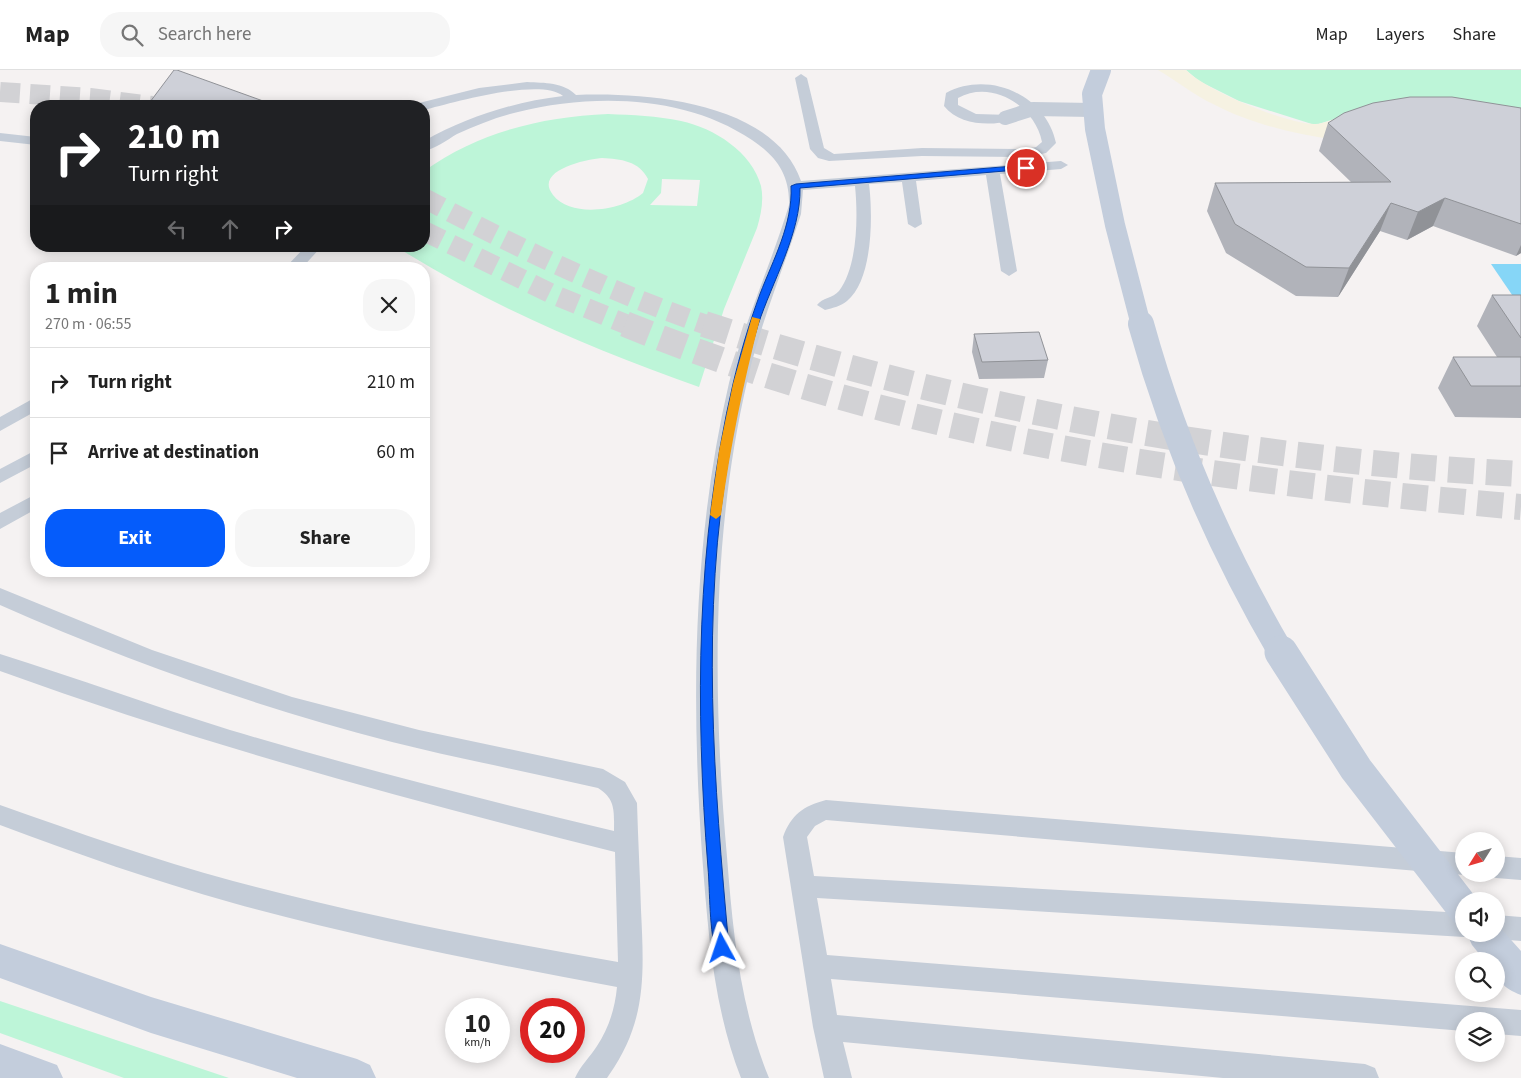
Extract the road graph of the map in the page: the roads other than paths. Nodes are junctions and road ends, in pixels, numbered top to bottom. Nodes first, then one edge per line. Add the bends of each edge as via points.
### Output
1 (1101, 70) edge
2 (801, 78) dead end
3 (573, 99) junction
4 (430, 104) edge
5 (1092, 110) junction
6 (0, 137) edge
7 (30, 140) edge
8 (430, 143) edge
9 (922, 152) junction
10 (1061, 165) dead end
11 (992, 170) junction
12 (928, 176) junction
13 (908, 177) junction
14 (862, 181) junction
15 (796, 186) junction
16 (916, 224) dead end
17 (309, 252) edge
18 (299, 262) edge
19 (1009, 272) dead end
20 (825, 305) dead end
21 (30, 407) edge
22 (0, 425) edge
23 (30, 460) edge
24 (0, 477) edge
25 (30, 504) edge
26 (0, 522) edge
27 (0, 596) edge
28 (0, 662) edge
29 (0, 815) edge
30 (625, 844) junction
31 (1455, 863) edge
32 (1505, 868) edge
33 (1521, 869) edge
34 (802, 886) junction
35 (1455, 897) edge
36 (1455, 924) edge
37 (1505, 928) edge
38 (1521, 929) edge
39 (1491, 942) edge
40 (0, 961) edge
41 (816, 966) junction
42 (631, 977) junction
43 (1521, 978) edge
44 (1521, 1023) edge
45 (826, 1027) junction
46 (0, 1062) edge
47 (44, 1078) edge
48 (357, 1078) edge
49 (588, 1078) edge
50 (755, 1078) edge
51 (838, 1078) edge
52 (1365, 1078) edge

1 - 5 main road, bridge via 1092,94
2 - 9 lane via 816,146 823,155 841,159
3 - 4 lane via 568,91 557,85 524,80
3 - 8 lane via 497,114
3 - 15 lane via 651,100 721,117 758,136 773,148
5 - 9 lane, bridge via 1033,109 1005,118 984,120 964,115 951,106 951,96 956,91 972,86 992,86 1011,92 1040,121 1049,143 1041,150 1027,153
5 - 35 main road, bridge via 1116,230 1146,341 1166,406 1209,514 1238,576 1322,716 1376,796
6 - 7 lane
9 - 12 lane
10 - 11 lane
11 - 12 lane
11 - 19 lane
12 - 13 lane
13 - 14 lane
13 - 16 lane
14 - 15 lane
14 - 20 lane via 864,222 856,267 845,294
15 - 50 lane via 791,224 754,324 724,451 708,611 711,820 722,948 734,1022
17 - 18 lane
21 - 22 lane
23 - 24 lane
25 - 26 lane
27 - 30 lane via 129,650 298,707 471,752 603,779 614,785 625,803
28 - 30 lane via 259,748 490,812
29 - 42 lane via 126,859 242,894 495,953
30 - 42 lane
31 - 34 lane via 826,810 805,818 798,827 795,837
32 - 33 lane
34 - 36 lane
34 - 41 lane
37 - 38 lane
39 - 43 main road
40 - 48 main road via 151,1015
41 - 44 lane
41 - 45 lane
42 - 49 lane via 629,998 616,1043
45 - 51 lane
45 - 52 lane
46 - 47 main road

